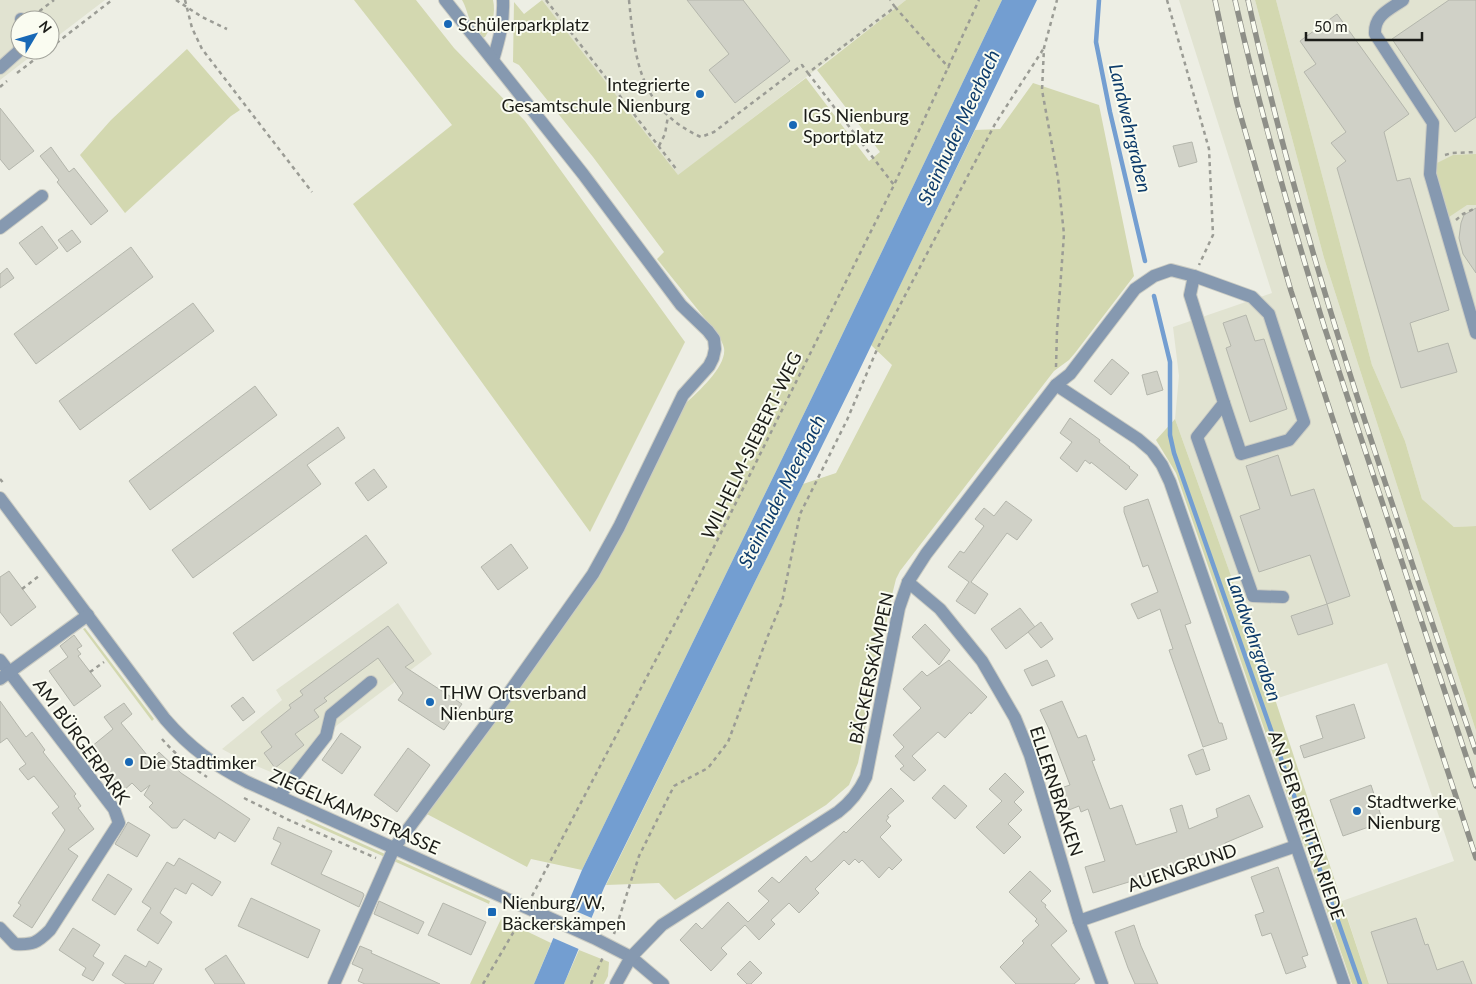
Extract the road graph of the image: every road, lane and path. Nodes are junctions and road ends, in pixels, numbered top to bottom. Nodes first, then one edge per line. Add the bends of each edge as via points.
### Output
1 (54, 0) edge
2 (112, 0) edge
3 (176, 0) edge
4 (185, 0) edge
5 (445, 0) edge
6 (503, 0) edge
7 (546, 0) edge
8 (629, 0) edge
9 (890, 0) edge
10 (979, 0) edge
11 (1056, 0) edge
12 (1167, 0) edge
13 (1403, 0) edge
14 (895, 6) junction
15 (187, 7) junction
16 (38, 10) edge
17 (227, 29) dead end
18 (60, 40) edge
19 (1044, 48) junction
20 (10, 59) edge
21 (34, 60) edge
22 (493, 60) junction
23 (0, 68) edge
24 (949, 68) junction
25 (16, 74) dead end
26 (808, 74) junction
27 (8, 80) dead end
28 (0, 87) edge
29 (668, 116) junction
30 (659, 146) junction
31 (1476, 152) edge
32 (1431, 162) junction
33 (677, 170) dead end
34 (894, 185) junction
35 (312, 192) dead end
36 (42, 196) dead end
37 (1476, 208) edge
38 (0, 228) edge
39 (1446, 229) junction
40 (1194, 276) junction
41 (1476, 333) edge
42 (1056, 385) junction
43 (1224, 403) junction
44 (0, 479) edge
45 (5, 485) dead end
46 (0, 498) edge
47 (908, 582) junction
48 (44, 583) dead end
49 (22, 589) dead end
50 (1283, 597) dead end
51 (88, 614) junction
52 (0, 660) edge
53 (104, 662) dead end
54 (90, 672) dead end
55 (5, 676) edge
56 (371, 682) dead end
57 (161, 738) dead end
58 (208, 777) dead end
59 (240, 795) dead end
60 (279, 796) junction
61 (1296, 846) junction
62 (394, 848) junction
63 (387, 862) junction
64 (530, 901) junction
65 (1079, 920) junction
66 (0, 928) edge
67 (610, 946) junction
68 (631, 957) junction
69 (334, 984) edge
70 (483, 984) edge
71 (591, 984) edge
72 (616, 984) edge
73 (663, 984) edge
74 (1102, 984) edge
75 (1344, 984) edge

1 - 16 path
2 - 18 path
3 - 15 path
4 - 15 path
5 - 22 street
6 - 22 street via 504,16
7 - 30 path
8 - 29 path via 640,73
9 - 14 path
10 - 24 path, WILHELM-SIEBERT-WEG
11 - 19 path
12 - 40 path via 1209,149 1213,235
13 - 32 street via 1380,17 1375,24 1375,34 1433,122
14 - 24 path
14 - 26 path
15 - 17 path
15 - 35 path via 202,49
19 - 42 path via 1042,90 1058,178 1064,234
19 - 67 path via 995,124 878,347 847,420 800,514 782,602 728,742 708,768 674,786 639,856
20 - 23 street
21 - 25 path
22 - 62 street via 681,305 708,331 714,340 714,358 683,395 593,574
24 - 34 path, WILHELM-SIEBERT-WEG
26 - 29 path via 802,65 714,132 701,137
26 - 34 path
27 - 28 path
29 - 30 path via 666,134
30 - 33 path
31 - 32 path via 1452,153
32 - 39 street via 1430,174
34 - 64 path, WILHELM-SIEBERT-WEG via 694,587
36 - 38 street
37 - 39 path via 1463,214
39 - 41 street
40 - 42 street, BÄCKERSKÄMPEN via 1171,270 1154,276 1135,289 1070,374
40 - 43 street via 1190,295
40 - 43 street, BÄCKERSKÄMPEN via 1252,297 1269,314 1304,422 1289,440 1241,454
42 - 47 street, BÄCKERSKÄMPEN
42 - 61 street, AN DER BREITEN RIEDE via 1138,439 1162,465
43 - 50 street via 1197,437 1253,596
44 - 45 path
46 - 51 street, ZIEGELKAMPSTRASSE
47 - 65 street, ELLERNBRAKEN via 940,609 982,661 1015,718 1030,755
47 - 68 street, BÄCKERSKÄMPEN via 899,608 870,760 861,789 838,812 662,925
48 - 49 path via 39,576
51 - 55 street, AM BÜRGERPARK
51 - 60 street, ZIEGELKAMPSTRASSE via 180,737 221,768
52 - 55 street, AM BÜRGERPARK
53 - 54 path
55 - 66 street, AM BÜRGERPARK via 114,809 119,823 39,942 15,944
56 - 60 street via 331,715 326,736
57 - 58 path via 172,751
59 - 63 path via 291,821
60 - 62 street, ZIEGELKAMPSTRASSE
61 - 65 street, AUENGRUND
61 - 75 street, AN DER BREITEN RIEDE
62 - 63 street
62 - 64 street, ZIEGELKAMPSTRASSE
63 - 69 street
64 - 67 street, ZIEGELKAMPSTRASSE via 552,919
64 - 70 path, WILHELM-SIEBERT-WEG
65 - 74 street, ELLERNBRAKEN
67 - 68 street, ZIEGELKAMPSTRASSE
67 - 71 path
68 - 72 street
68 - 73 street, ZIEGELKAMPSTRASSE

